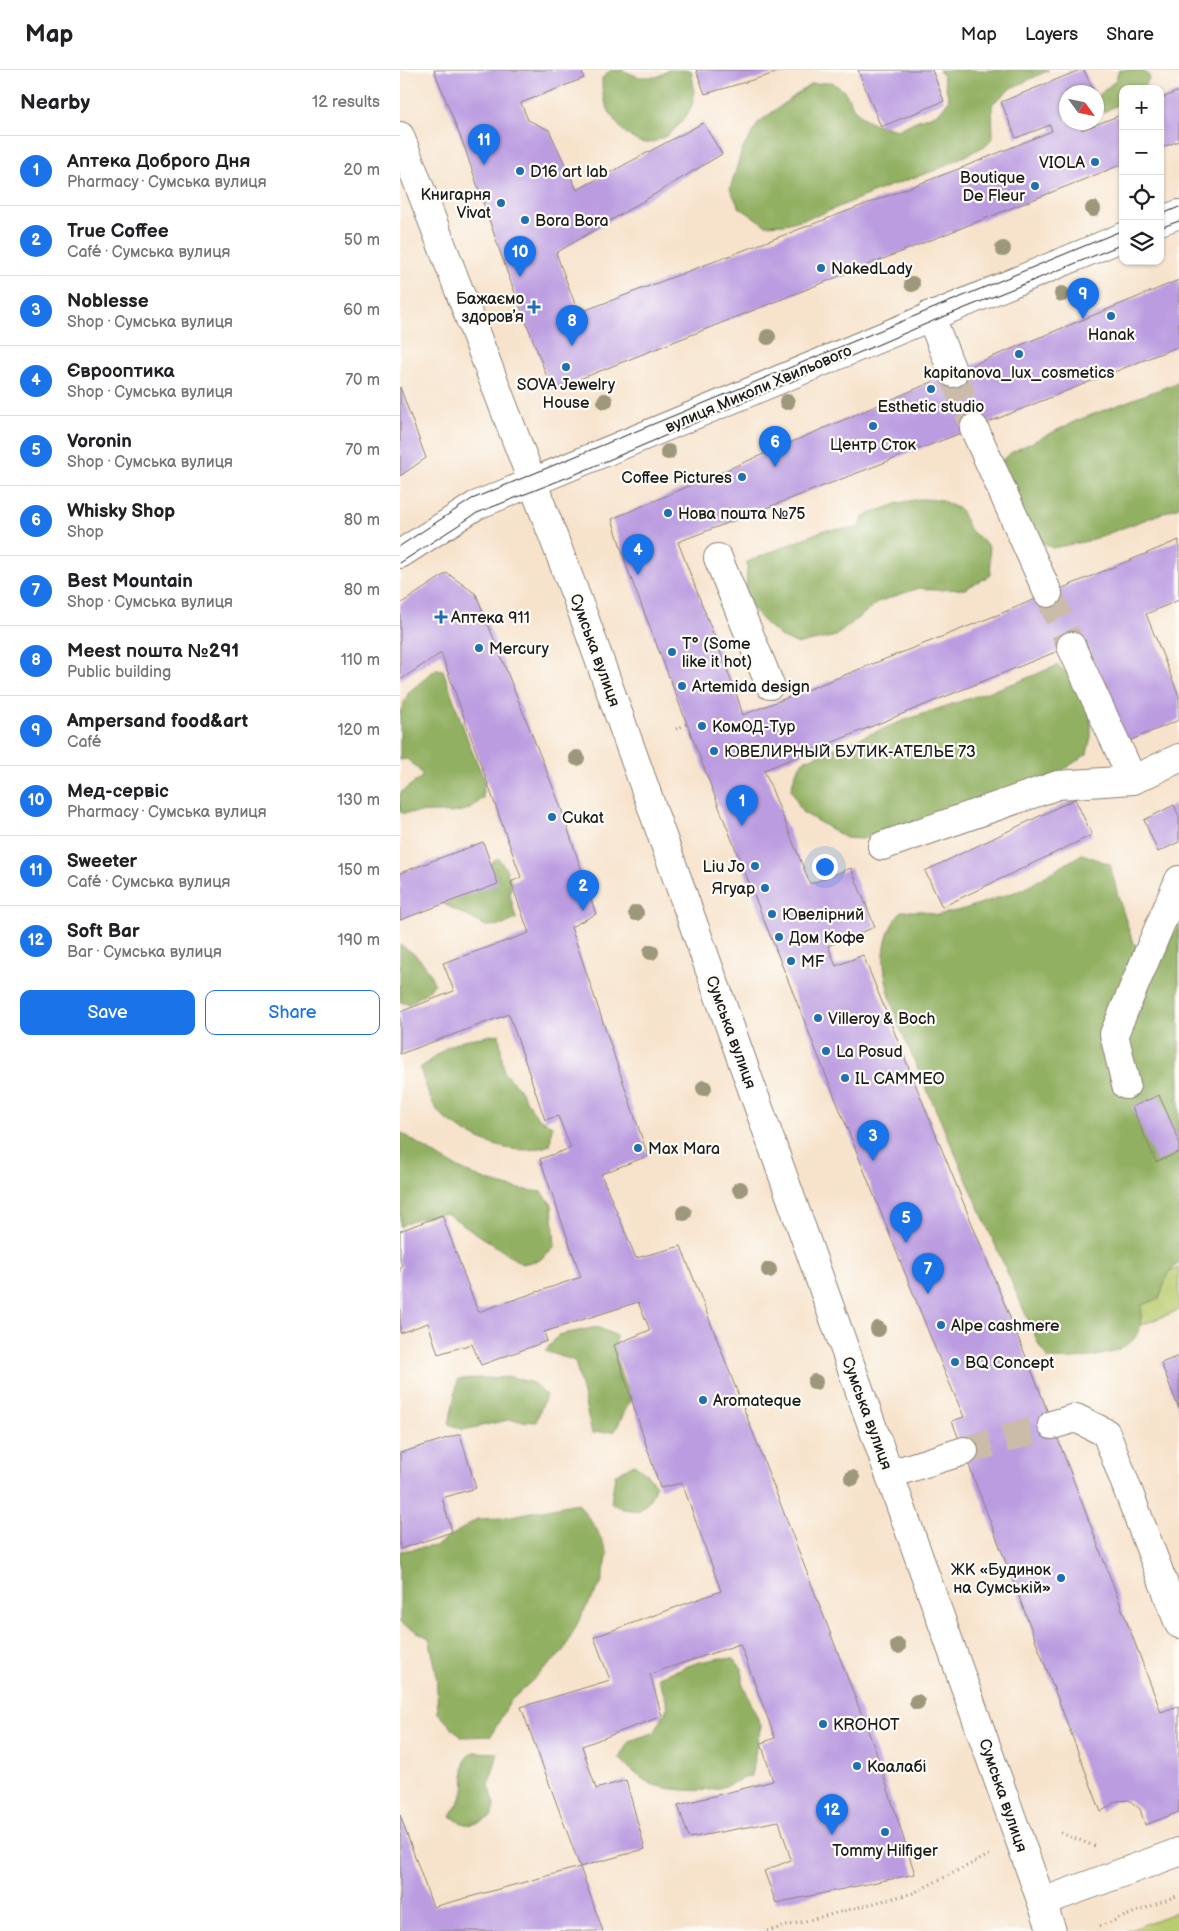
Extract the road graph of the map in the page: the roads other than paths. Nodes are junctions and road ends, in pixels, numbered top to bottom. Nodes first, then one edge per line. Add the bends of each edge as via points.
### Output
1 (400, 136) edge
2 (1179, 214) edge
3 (1163, 220) edge
4 (1119, 239) edge
5 (930, 316) junction
6 (953, 373) tunnel mouth
7 (974, 428) tunnel mouth
8 (532, 482) junction
9 (400, 554) edge
10 (718, 558) dead end
11 (1048, 593) tunnel mouth
12 (1071, 646) tunnel mouth
13 (770, 685) dead end
14 (1179, 758) edge
15 (1133, 780) junction
16 (882, 846) dead end
17 (1179, 880) edge
18 (1126, 1085) dead end
19 (1052, 1425) tunnel mouth
20 (964, 1451) tunnel mouth
21 (890, 1474) junction
22 (1179, 1624) edge
23 (1179, 1852) edge
24 (1042, 1902) junction
25 (1052, 1931) edge

1 - 8 main road, Сумська вулиця
2 - 3 main road
4 - 5 main road, вулиця Миколи Хвильового
5 - 6 main road
5 - 8 main road, вулиця Миколи Хвильового
7 - 11 main road
8 - 9 main road, вулиця Миколи Хвильового via 474,506
8 - 21 main road, Сумська вулиця via 584,617
10 - 13 main road
12 - 15 main road
14 - 15 main road
15 - 16 main road via 1058,785
17 - 18 main road via 1114,1034
19 - 22 main road via 1076,1418 1106,1433
20 - 21 main road
21 - 24 main road, Сумська вулиця
23 - 24 main road
24 - 25 main road, Сумська вулиця

